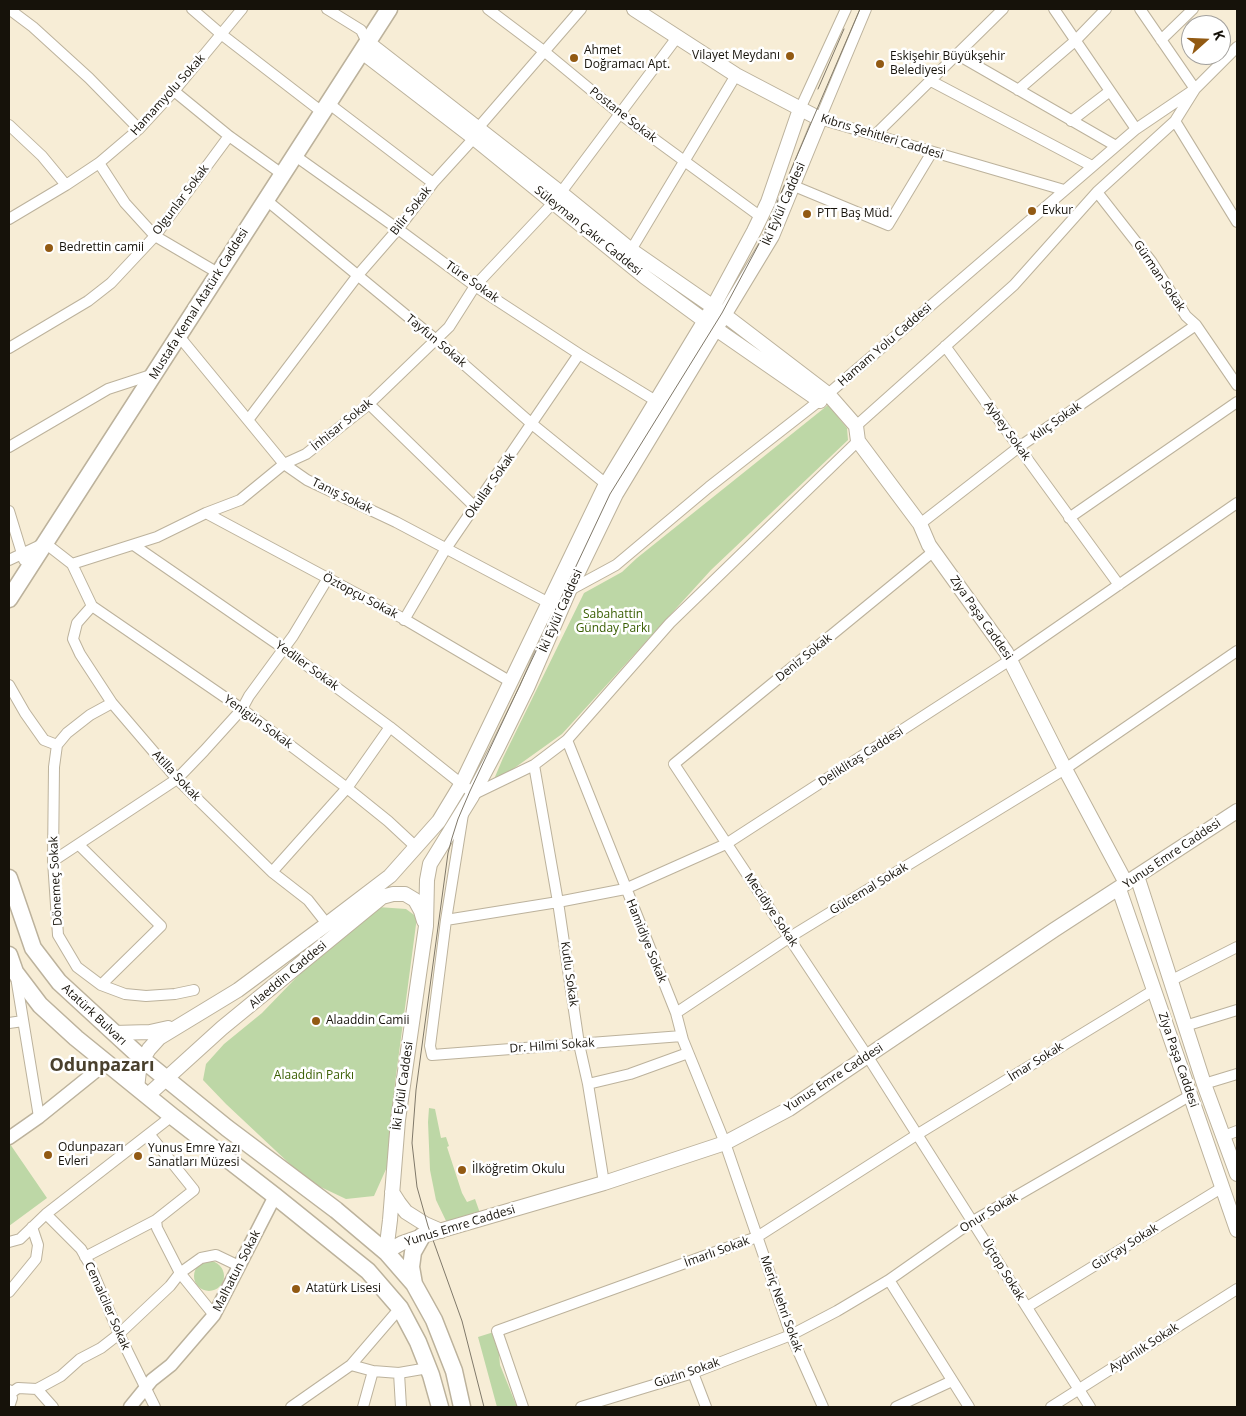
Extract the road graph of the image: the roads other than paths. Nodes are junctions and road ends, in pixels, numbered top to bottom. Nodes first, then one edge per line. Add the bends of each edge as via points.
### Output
1 (9, 9) edge
2 (192, 9) edge
3 (242, 9) edge
4 (327, 9) edge
5 (390, 9) edge
6 (488, 9) edge
7 (581, 9) edge
8 (634, 9) edge
9 (846, 9) edge
10 (866, 9) edge
11 (1004, 9) edge
12 (1054, 9) edge
13 (1106, 9) edge
14 (1140, 9) edge
15 (1193, 9) edge
16 (221, 34) junction
17 (678, 36) junction
18 (1075, 40) junction
19 (1161, 40) junction
20 (364, 47) junction
21 (1237, 47) edge
22 (545, 52) junction
23 (958, 55) junction
24 (736, 75) junction
25 (931, 81) junction
26 (1195, 89) junction
27 (1018, 90) junction
28 (174, 91) junction
29 (1110, 91) junction
30 (325, 107) junction
31 (800, 109) junction
32 (620, 114) junction
33 (820, 119) junction
34 (1071, 121) junction
35 (1176, 121) junction
36 (9, 125) edge
37 (140, 129) junction
38 (1136, 129) junction
39 (476, 133) junction
40 (875, 135) junction
41 (229, 136) junction
42 (1116, 146) junction
43 (932, 152) junction
44 (294, 155) junction
45 (685, 161) junction
46 (99, 163) junction
47 (1092, 166) junction
48 (282, 174) junction
49 (433, 183) junction
50 (66, 185) junction
51 (794, 186) junction
52 (1064, 190) junction
53 (1097, 192) junction
54 (557, 198) junction
55 (266, 199) junction
56 (761, 217) junction
57 (9, 219) edge
58 (1237, 222) edge
59 (398, 228) junction
60 (155, 236) junction
61 (631, 250) junction
62 (218, 273) junction
63 (358, 275) junction
64 (476, 286) junction
65 (713, 307) junction
66 (725, 315) junction
67 (703, 320) junction
68 (1196, 325) junction
69 (716, 329) junction
70 (178, 335) junction
71 (435, 339) junction
72 (945, 346) junction
73 (9, 348) edge
74 (579, 354) junction
75 (154, 374) junction
76 (1237, 385) edge
77 (824, 398) junction
78 (656, 401) junction
79 (1237, 402) edge
80 (369, 404) junction
81 (248, 420) junction
82 (532, 424) junction
83 (856, 426) junction
84 (858, 441) junction
85 (9, 447) edge
86 (1019, 447) junction
87 (284, 464) junction
88 (606, 484) junction
89 (1237, 503) edge
90 (475, 506) junction
91 (9, 512) edge
92 (206, 513) junction
93 (1069, 518) junction
94 (920, 524) junction
95 (45, 543) junction
96 (135, 546) junction
97 (446, 550) junction
98 (934, 551) junction
99 (9, 560) edge
100 (25, 562) junction
101 (72, 564) junction
102 (328, 578) junction
103 (1119, 585) junction
104 (569, 591) junction
105 (9, 599) edge
106 (549, 603) junction
107 (92, 606) junction
108 (404, 620) junction
109 (284, 648) junction
110 (1237, 651) edge
111 (1010, 660) junction
112 (511, 682) junction
113 (9, 685) edge
114 (112, 703) junction
115 (242, 709) junction
116 (390, 727) junction
117 (567, 740) junction
118 (57, 745) junction
119 (674, 764) joint
120 (534, 765) junction
121 (1065, 769) junction
122 (177, 779) junction
123 (462, 783) junction
124 (347, 788) junction
125 (474, 794) junction
126 (464, 810) junction
127 (1237, 811) edge
128 (726, 844) junction
129 (79, 845) junction
130 (416, 847) junction
131 (53, 861) junction
132 (272, 872) junction
133 (9, 878) edge
134 (1127, 883) junction
135 (625, 889) junction
136 (558, 902) junction
137 (446, 920) junction
138 (327, 924) junction
139 (426, 926) junction
140 (790, 937) junction
141 (1237, 947) edge
142 (9, 955) edge
143 (15, 972) junction
144 (1170, 981) junction
145 (101, 985) junction
146 (194, 990) dead end
147 (1154, 990) junction
148 (1237, 1010) edge
149 (676, 1013) junction
150 (23, 1021) junction
151 (9, 1023) edge
152 (179, 1026) junction
153 (1185, 1026) junction
154 (114, 1034) junction
155 (682, 1036) junction
156 (579, 1044) junction
157 (688, 1053) junction
158 (868, 1056) junction
159 (143, 1060) junction
160 (106, 1062) junction
161 (1237, 1074) edge
162 (166, 1078) junction
163 (588, 1084) junction
164 (1204, 1084) junction
165 (142, 1092) junction
166 (1191, 1095) junction
167 (172, 1116) junction
168 (39, 1117) junction
169 (149, 1134) junction
170 (918, 1134) junction
171 (1231, 1134) edge
172 (9, 1138) edge
173 (725, 1143) junction
174 (1237, 1174) edge
175 (604, 1183) junction
176 (1223, 1187) junction
177 (392, 1192) junction
178 (276, 1196) junction
179 (46, 1214) junction
180 (156, 1220) junction
181 (306, 1221) junction
182 (973, 1221) junction
183 (32, 1227) junction
184 (1237, 1230) edge
185 (441, 1231) junction
186 (422, 1236) junction
187 (757, 1237) junction
188 (9, 1242) edge
189 (382, 1254) junction
190 (85, 1258) junction
191 (240, 1266) junction
192 (368, 1271) junction
193 (180, 1273) junction
194 (889, 1280) junction
195 (414, 1284) junction
196 (1237, 1288) edge
197 (9, 1292) edge
198 (1027, 1307) junction
199 (400, 1308) junction
200 (214, 1315) junction
201 (119, 1334) junction
202 (791, 1335) junction
203 (351, 1365) junction
204 (428, 1368) junction
205 (373, 1372) junction
206 (400, 1373) junction
207 (693, 1373) junction
208 (952, 1381) junction
209 (146, 1388) junction
210 (37, 1389) junction
211 (1078, 1390) junction
212 (10, 1392) edge
213 (594, 1405) edge
214 (9, 1407) edge
215 (53, 1407) edge
216 (130, 1407) edge
217 (155, 1407) edge
218 (291, 1407) edge
219 (363, 1407) edge
220 (401, 1407) edge
221 (440, 1407) edge
222 (462, 1407) edge
223 (522, 1407) edge
224 (581, 1407) edge
225 (706, 1407) edge
226 (823, 1407) edge
227 (896, 1407) edge
228 (969, 1407) edge
229 (1051, 1407) edge
230 (1090, 1407) edge

1 - 37 street via 33,27
2 - 16 street
3 - 16 street, Hamamyolu Sokak
4 - 20 street via 362,30
5 - 20 main road, Mustafa Kemal Atatürk Caddesi
6 - 22 street, Postane Sokak
7 - 22 street, Bilir Sokak
8 - 17 main road, Kıbrıs Şehitleri Caddesi
9 - 31 street, İki Eylül Caddesi
10 - 33 street, İki Eylül Caddesi
11 - 23 street
12 - 18 street
13 - 18 street
14 - 19 street
15 - 19 street
16 - 28 street, Hamamyolu Sokak
16 - 30 street
17 - 24 main road, Kıbrıs Şehitleri Caddesi
17 - 32 street, İnhisar Sokak
18 - 27 street
18 - 29 street
19 - 26 street
20 - 30 main road, Mustafa Kemal Atatürk Caddesi
20 - 39 main road, Süleyman Çakır Caddesi
21 - 26 street, Hamam Yolu Caddesi
22 - 32 street, Postane Sokak
22 - 39 street, Bilir Sokak
23 - 25 street
23 - 27 street
24 - 31 main road, Kıbrıs Şehitleri Caddesi
24 - 45 street
25 - 40 street
25 - 47 street
26 - 35 street, Hamam Yolu Caddesi
26 - 38 street, Hamam Yolu Caddesi
27 - 34 street
28 - 37 street, Hamamyolu Sokak
28 - 41 street
29 - 34 street
29 - 38 street
30 - 44 main road, Mustafa Kemal Atatürk Caddesi
30 - 49 street
31 - 33 main road, Kıbrıs Şehitleri Caddesi
31 - 56 main road, İki Eylül Caddesi
32 - 45 street, Postane Sokak
32 - 54 street, İnhisar Sokak
33 - 40 street, Kıbrıs Şehitleri Caddesi
33 - 51 main road, İki Eylül Caddesi
34 - 42 street
35 - 53 street, Hamam Yolu Caddesi
35 - 58 street
36 - 50 street via 42,156
37 - 46 street, Hamamyolu Sokak
38 - 42 street, Hamam Yolu Caddesi
39 - 49 street, Bilir Sokak
39 - 54 main road, Süleyman Çakır Caddesi
40 - 43 street, Kıbrıs Şehitleri Caddesi
41 - 48 street
41 - 60 street, Olgunlar Sokak
42 - 47 street, Hamam Yolu Caddesi
43 - 51 street via 888,225
43 - 52 street, Kıbrıs Şehitleri Caddesi
44 - 48 main road, Mustafa Kemal Atatürk Caddesi
44 - 59 street, Türe Sokak
45 - 56 street, Postane Sokak
45 - 61 street
46 - 50 street, Hamamyolu Sokak
46 - 60 street via 125,203
47 - 52 street, Hamam Yolu Caddesi
48 - 55 main road, Mustafa Kemal Atatürk Caddesi
49 - 59 street, Bilir Sokak
50 - 57 street, Hamamyolu Sokak
51 - 66 main road, İki Eylül Caddesi via 772,236
52 - 77 street, Hamam Yolu Caddesi
53 - 68 street, Gürman Sokak via 1152,261 1186,316
53 - 72 street, Hamam Yolu Caddesi via 1014,285
54 - 61 main road, Süleyman Çakır Caddesi
54 - 64 street, İnhisar Sokak
54 - 67 main road, Süleyman Çakır Caddesi via 645,277
55 - 62 main road, Mustafa Kemal Atatürk Caddesi
55 - 63 street, Tayfun Sokak
56 - 65 main road, İki Eylül Caddesi
59 - 63 street, Bilir Sokak
59 - 64 street, Türe Sokak
60 - 62 street
60 - 73 street, Olgunlar Sokak via 111,283 88,301
61 - 65 main road, Süleyman Çakır Caddesi
62 - 70 main road, Mustafa Kemal Atatürk Caddesi
63 - 71 street, Tayfun Sokak
63 - 81 street, Bilir Sokak
64 - 71 street, İnhisar Sokak via 448,327
64 - 74 street, Türe Sokak
65 - 66 main road, Süleyman Çakır Caddesi
65 - 67 main road, İki Eylül Caddesi
66 - 69 main road, İki Eylül Caddesi
66 - 77 main road, Süleyman Çakır Caddesi
67 - 69 main road, Süleyman Çakır Caddesi
67 - 78 main road, İki Eylül Caddesi
68 - 76 street, Gürman Sokak
68 - 86 street, Kılıç Sokak
69 - 77 main road, Süleyman Çakır Caddesi
69 - 104 main road, İki Eylül Caddesi via 616,494
70 - 75 main road, Mustafa Kemal Atatürk Caddesi
70 - 81 street, Tanış Sokak
71 - 80 street, İnhisar Sokak
71 - 82 street, Tayfun Sokak
72 - 83 street, Hamam Yolu Caddesi
72 - 86 street, Aybey Sokak
74 - 78 street, Türe Sokak
74 - 82 street, Okullar Sokak
75 - 85 street via 108,389
75 - 95 main road, Mustafa Kemal Atatürk Caddesi
77 - 83 main road
77 - 104 street, Hamam Yolu Caddesi via 709,487 616,565
78 - 88 main road, İki Eylül Caddesi
79 - 93 street
80 - 87 street, İnhisar Sokak via 306,454
80 - 90 street
81 - 87 street, Tanış Sokak
82 - 88 street, Tayfun Sokak
82 - 90 street, Okullar Sokak
83 - 84 main road, Ziya Paşa Caddesi
84 - 94 main road, Ziya Paşa Caddesi
84 - 117 street via 670,623
86 - 93 street, Aybey Sokak
86 - 94 street, Kılıç Sokak
87 - 92 street, İnhisar Sokak via 240,500
87 - 97 street, Tanış Sokak via 307,480 396,522
88 - 106 main road, İki Eylül Caddesi
89 - 103 street, Deliklitaş Caddesi
90 - 97 street, Okullar Sokak
91 - 100 street
92 - 96 street, İnhisar Sokak
92 - 102 street, Öztopçu Sokak
93 - 103 street, Aybey Sokak
94 - 98 main road, Ziya Paşa Caddesi
95 - 100 main road, Mustafa Kemal Atatürk Caddesi
95 - 101 street
96 - 101 street, İnhisar Sokak
96 - 109 street, Yediler Sokak
97 - 106 street, Tanış Sokak
97 - 108 street, Okullar Sokak
98 - 111 main road, Ziya Paşa Caddesi
98 - 119 street, Deniz Sokak
99 - 100 street
100 - 105 main road, Mustafa Kemal Atatürk Caddesi
101 - 107 street
102 - 108 street, Öztopçu Sokak
102 - 109 street
103 - 111 street, Deliklitaş Caddesi
104 - 125 main road, İki Eylül Caddesi via 527,688
106 - 112 main road, İki Eylül Caddesi
107 - 114 street, Atilla Sokak via 77,623 73,639
107 - 115 street, Yenigün Sokak
108 - 112 street, Öztopçu Sokak
109 - 115 street
109 - 116 street, Yediler Sokak
110 - 121 street, Gülcemal Sokak
111 - 121 main road, Ziya Paşa Caddesi
111 - 128 street, Deliklitaş Caddesi
112 - 123 main road, İki Eylül Caddesi
113 - 118 street via 44,740
114 - 118 street via 90,715
114 - 122 street, Atilla Sokak
115 - 122 street
115 - 124 street, Yenigün Sokak
116 - 123 street, Yediler Sokak
116 - 124 street
117 - 120 street
117 - 135 street, Hamidiye Sokak
118 - 131 street, Dönemeç Sokak
119 - 128 street, Mecidiye Sokak
120 - 125 street
120 - 136 street, Kutlu Sokak
121 - 134 main road, Ziya Paşa Caddesi
121 - 140 street, Gülcemal Sokak
122 - 129 street
122 - 132 street, Atilla Sokak
123 - 125 street, Yediler Sokak
123 - 130 main road, İki Eylül Caddesi via 439,822
124 - 130 street, Yenigün Sokak
124 - 132 street
125 - 126 main road, İki Eylül Caddesi
126 - 137 street
126 - 139 main road, İki Eylül Caddesi via 430,864
127 - 134 main road, Yunus Emre Caddesi
128 - 135 street, Deliklitaş Caddesi
128 - 140 street, Mecidiye Sokak
129 - 131 street
129 - 145 street via 160,926
130 - 138 main road, Alaeddin Caddesi via 390,876
131 - 145 street, Dönemeç Sokak via 58,934 77,967
132 - 138 street, Atilla Sokak via 308,900
133 - 154 main road, Atatürk Bulvarı via 33,948 58,982
134 - 144 main road, Ziya Paşa Caddesi
134 - 147 main road, Ziya Paşa Caddesi
134 - 158 main road, Yunus Emre Caddesi
135 - 136 street, Deliklitaş Caddesi
135 - 149 street, Hamidiye Sokak
136 - 137 street, Deliklitaş Caddesi
136 - 156 street, Kutlu Sokak
137 - 156 street, Dr. Hilmi Sokak via 430,1046 432,1055
138 - 152 main road, Alaeddin Caddesi via 238,990
139 - 162 main road, Alaeddin Caddesi via 415,900 405,894 382,897
139 - 177 main road, İki Eylül Caddesi via 398,1120
140 - 149 street, Gülcemal Sokak
140 - 158 street, Mecidiye Sokak
141 - 144 street
142 - 143 main road
143 - 150 street
143 - 160 main road via 40,1005
144 - 153 main road, Ziya Paşa Caddesi
145 - 146 street, Dönemeç Sokak via 126,994 146,996
147 - 166 main road, Ziya Paşa Caddesi
147 - 170 street, İmar Sokak
148 - 153 street
149 - 155 street, Hamidiye Sokak
150 - 151 street
150 - 168 street
152 - 154 main road
152 - 159 main road, Alaeddin Caddesi via 159,1038
153 - 164 main road, Ziya Paşa Caddesi
154 - 159 main road, Atatürk Bulvarı
155 - 156 street, Dr. Hilmi Sokak
155 - 157 street, Hamidiye Sokak
156 - 163 street, Kutlu Sokak
157 - 163 street via 630,1074
157 - 173 street, Hamidiye Sokak
158 - 170 street, Üçtop Sokak
158 - 173 main road, Yunus Emre Caddesi via 789,1109
159 - 162 main road, Atatürk Bulvarı
159 - 165 main road via 139,1071
160 - 165 main road
160 - 168 street
161 - 164 street
162 - 165 main road, Alaeddin Caddesi
162 - 189 main road, Atatürk Bulvarı via 226,1128 336,1210
163 - 175 street, Kutlu Sokak
164 - 171 main road, Ziya Paşa Caddesi
165 - 167 main road
166 - 176 main road, Ziya Paşa Caddesi
166 - 182 street, Onur Sokak
167 - 169 street
167 - 178 main road
168 - 172 street
169 - 179 street
169 - 180 street via 194,1190
170 - 182 street, Üçtop Sokak
170 - 187 street, İmarlı Sokak
171 - 174 main road, Ziya Paşa Caddesi
173 - 175 main road, Yunus Emre Caddesi
173 - 187 street, Meriç Nehri Sokak
175 - 185 main road, Yunus Emre Caddesi
176 - 184 main road, Ziya Paşa Caddesi
176 - 198 street, Gürçay Sokak
177 - 185 main road via 406,1212
177 - 189 main road, İki Eylül Caddesi
178 - 181 main road
178 - 191 street, Malhatun Sokak
179 - 183 street
179 - 190 street, Cemalciler Sokak
180 - 190 street
180 - 193 street
181 - 189 main road via 320,1222 364,1256
181 - 192 main road
182 - 194 street, Onur Sokak
182 - 198 street, Üçtop Sokak
183 - 188 street via 20,1239
183 - 197 street via 38,1245 36,1259
185 - 186 main road, Yunus Emre Caddesi
186 - 189 main road, Yunus Emre Caddesi
186 - 195 main road via 413,1252
187 - 202 street, Meriç Nehri Sokak
187 - 223 street, İmarlı Sokak via 497,1331
189 - 192 main road via 371,1263
189 - 195 main road, Atatürk Bulvarı
190 - 201 street, Cemalciler Sokak
191 - 193 street via 222,1256 210,1255
191 - 200 street, Malhatun Sokak
192 - 199 main road
193 - 200 street
193 - 201 street
194 - 202 street, Onur Sokak
194 - 208 street
195 - 222 main road via 434,1320 454,1371
196 - 211 street, Aydınlık Sokak
198 - 211 street, Üçtop Sokak
199 - 203 street
199 - 204 main road
200 - 209 street, Malhatun Sokak via 171,1365
201 - 209 street, Cemalciler Sokak
201 - 210 street via 80,1359 61,1376
202 - 207 street, Güzin Sokak
202 - 226 street, Meriç Nehri Sokak
203 - 205 street
203 - 218 street
204 - 206 street
204 - 221 main road
205 - 206 street
205 - 219 street
206 - 220 street
207 - 213 street, Güzin Sokak
207 - 225 street
208 - 227 street
208 - 228 street
209 - 216 street, Malhatun Sokak
209 - 217 street, Cemalciler Sokak
210 - 212 street via 18,1388
210 - 215 street
211 - 229 street, Aydınlık Sokak
211 - 230 street, Üçtop Sokak
212 - 214 street
213 - 224 street, Güzin Sokak

